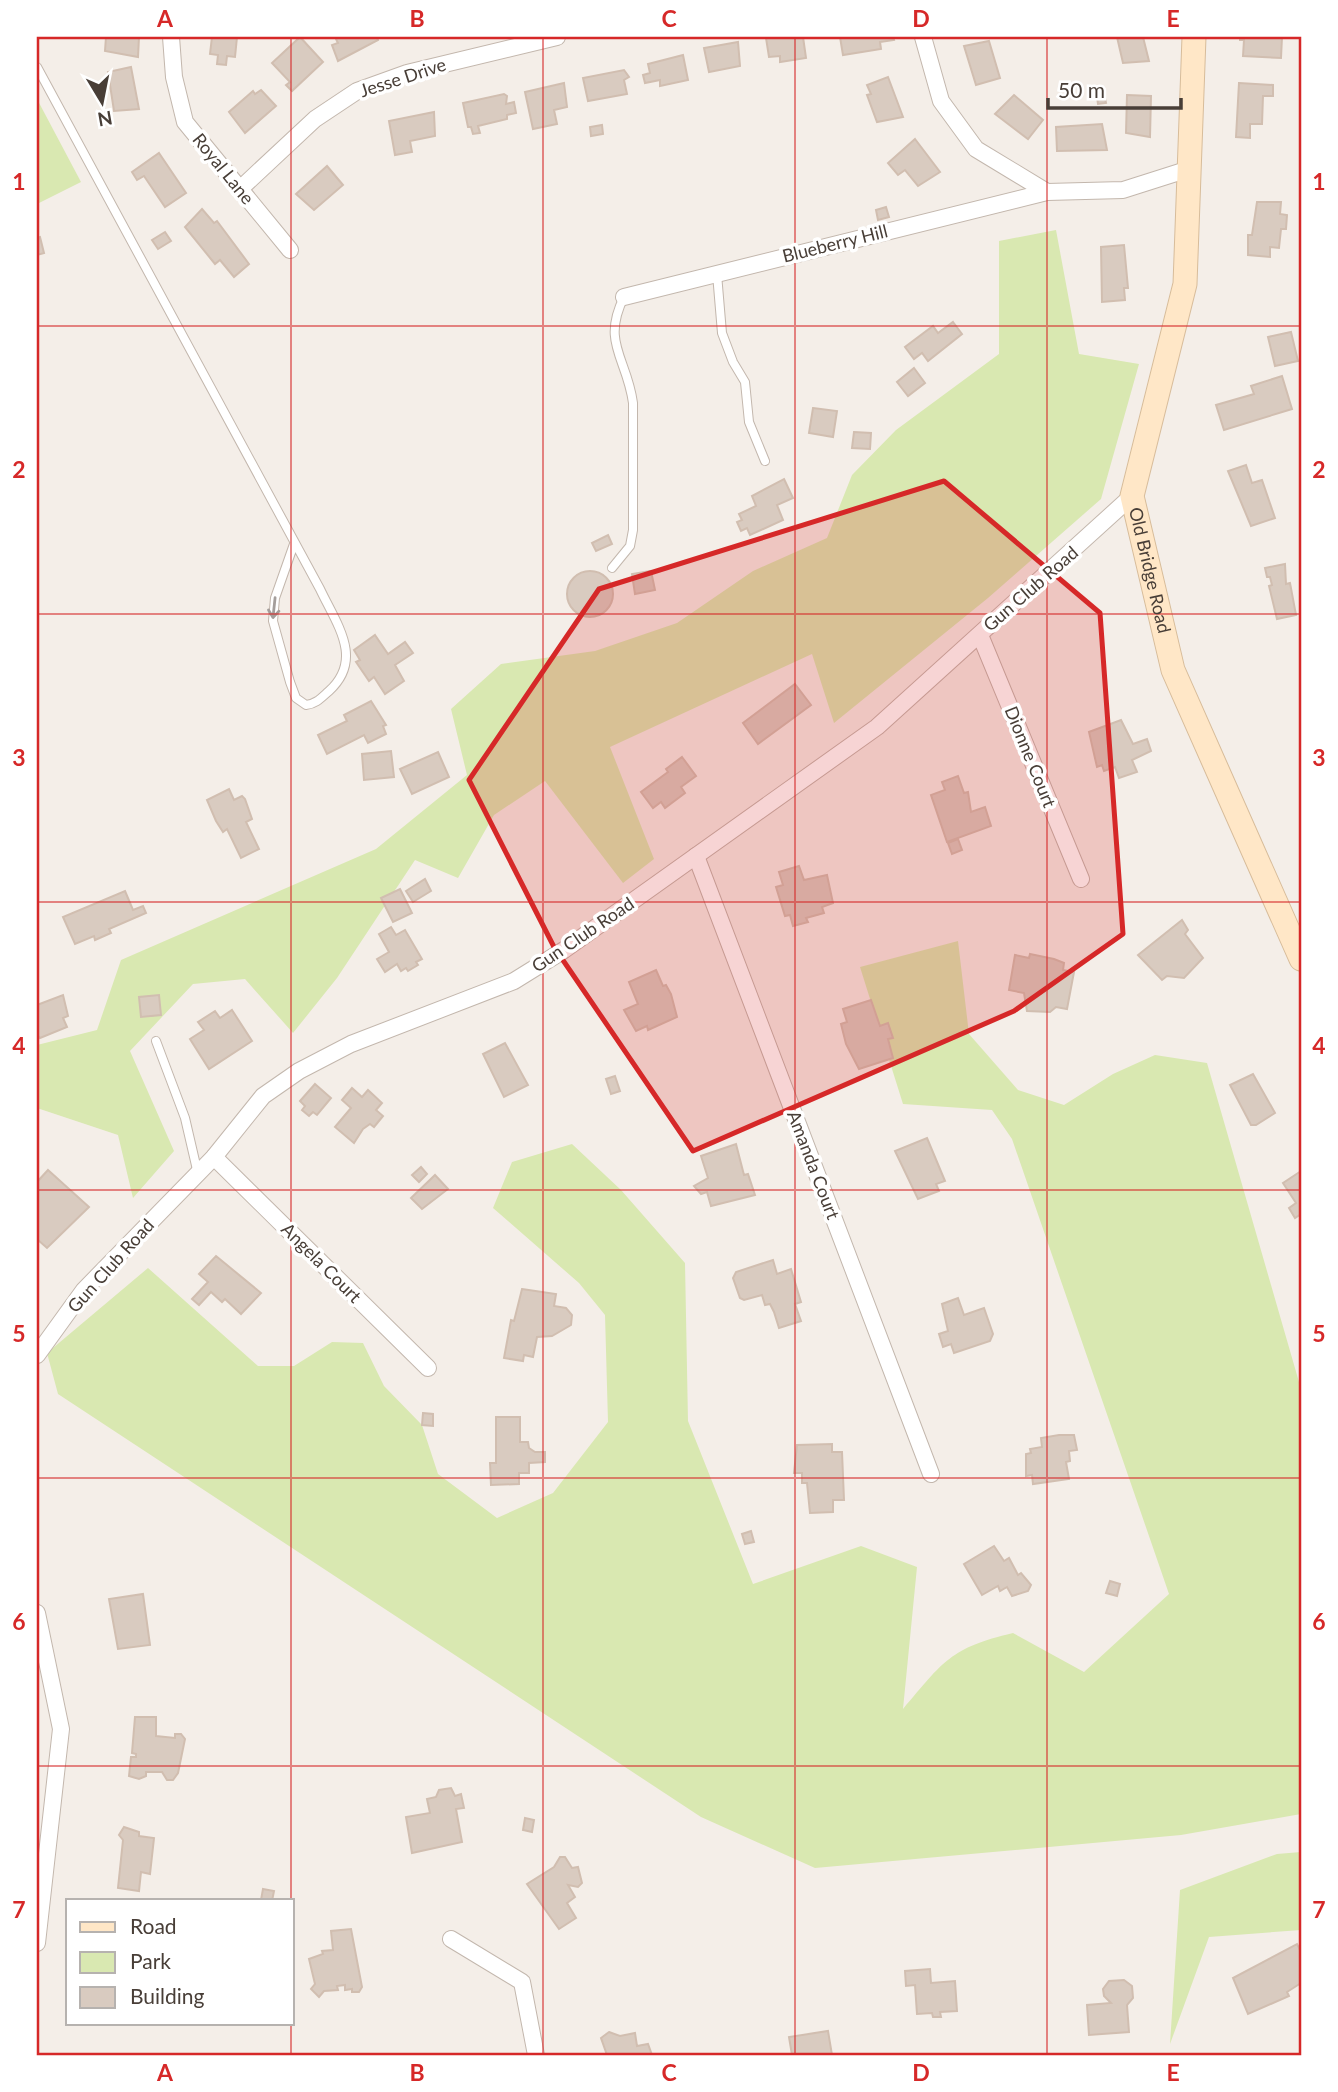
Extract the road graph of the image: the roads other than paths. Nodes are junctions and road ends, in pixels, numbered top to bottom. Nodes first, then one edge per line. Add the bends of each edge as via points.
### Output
1 (171, 37) edge
2 (557, 37) edge
3 (923, 37) edge
4 (1194, 37) edge
5 (37, 67) edge
6 (1189, 169) junction
7 (240, 189) junction
8 (1046, 192) junction
9 (290, 250) dead end
10 (717, 274) junction
11 (624, 297) joint
12 (765, 461) dead end
13 (1132, 496) junction
14 (294, 544) junction
15 (612, 568) dead end
16 (980, 635) junction
17 (696, 856) junction
18 (1081, 879) dead end
19 (1301, 959) edge
20 (156, 1041) dead end
21 (214, 1157) junction
22 (198, 1174) junction
23 (37, 1354) edge
24 (428, 1368) dead end
25 (932, 1475) dead end
26 (37, 1613) edge
27 (450, 1939) dead end
28 (37, 1943) edge
29 (536, 2055) edge

1 - 7 street, Royal Lane via 174,77 186,122
2 - 7 street, Jesse Drive via 407,73 357,91 315,119
3 - 8 street via 941,101 976,149
4 - 6 street, Old Bridge Road
5 - 14 lane
6 - 8 street via 1123,190
6 - 13 street, Old Bridge Road via 1185,284
7 - 9 street, Royal Lane
8 - 10 street, Blueberry Hill
10 - 11 street, Blueberry Hill
10 - 12 lane via 722,333 745,382 749,422
11 - 15 lane via 612,324 633,403 633,530 630,546
13 - 16 street, Gun Club Road
13 - 19 street, Old Bridge Road via 1173,670
14 -> 14 lane via 272,621 296,698 306,705 318,702 341,680 347,654 320,589
16 - 17 street, Gun Club Road via 877,727
16 - 18 street, Dionne Court
17 - 21 street, Gun Club Road via 514,981 426,1012 299,1071 263,1096
17 - 25 street, Amanda Court
20 - 22 lane via 185,1118
21 - 22 street, Gun Club Road
21 - 24 street, Angela Court
22 - 23 street, Gun Club Road via 84,1290
26 - 28 street via 61,1729
27 - 29 street via 522,1982

